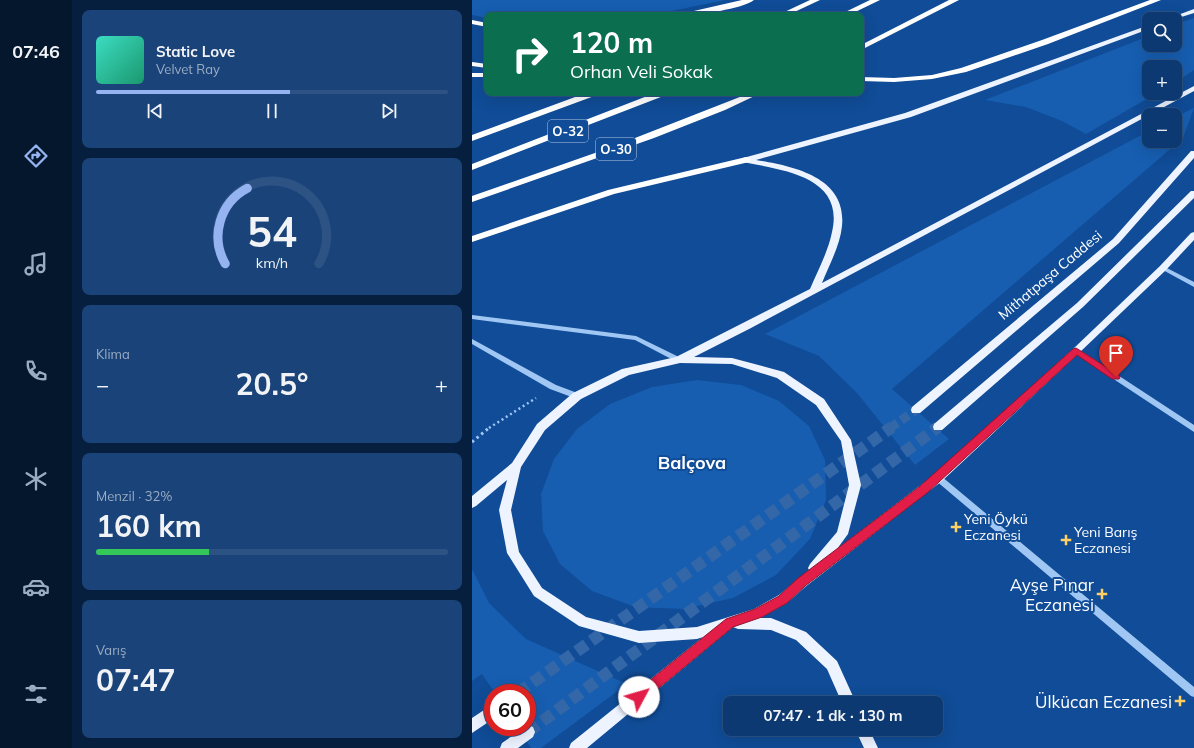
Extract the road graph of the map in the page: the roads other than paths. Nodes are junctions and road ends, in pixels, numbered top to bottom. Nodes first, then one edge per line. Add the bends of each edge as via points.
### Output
1 (750, 0) edge
2 (816, 0) edge
3 (876, 0) edge
4 (955, 0) edge
5 (1157, 0) edge
6 (1194, 10) edge
7 (703, 12) edge
8 (789, 12) edge
9 (850, 12) edge
10 (1182, 14) edge
11 (472, 22) edge
12 (484, 24) edge
13 (1142, 29) edge
14 (864, 46) edge
15 (472, 64) edge
16 (484, 66) edge
17 (472, 75) edge
18 (484, 75) edge
19 (864, 79) edge
20 (1194, 88) edge
21 (586, 96) edge
22 (655, 96) edge
23 (750, 96) edge
24 (472, 138) edge
25 (1194, 153) edge
26 (746, 160) junction
27 (472, 167) edge
28 (1194, 193) edge
29 (472, 199) edge
30 (1194, 235) edge
31 (472, 240) edge
32 (1163, 268) junction
33 (1194, 285) edge
34 (814, 291) junction
35 (472, 317) edge
36 (472, 341) edge
37 (1076, 351) junction
38 (679, 360) junction
39 (577, 396) junction
40 (916, 410) tunnel mouth
41 (938, 427) tunnel mouth
42 (1194, 429) edge
43 (516, 466) junction
44 (938, 478) junction
45 (472, 503) edge
46 (801, 583) junction
47 (730, 622) junction
48 (1194, 693) edge
49 (846, 696) edge
50 (484, 717) edge
51 (472, 726) edge
52 (523, 736) tunnel mouth
53 (865, 736) edge
54 (508, 748) edge
55 (576, 748) edge
56 (871, 748) edge

1 - 7 highway
2 - 8 highway
3 - 9 highway
4 - 14 highway
5 - 19 highway via 963,70 932,77
6 - 10 main road
11 - 12 highway
13 - 26 main road via 908,115
15 - 16 highway
17 - 18 highway
20 - 34 main road
21 - 24 highway, O-32
22 - 27 highway, O-32
23 - 29 highway, O-30 via 698,119
25 - 40 main road, Mithatpaşa Caddesi via 1116,240
26 - 31 highway via 611,192
26 - 34 main road via 805,173 829,190 838,204 838,226
28 - 41 main road via 1080,305
30 - 32 main road
32 - 33 street
32 - 37 main road
34 - 38 main road
35 - 38 street via 636,338
36 - 39 street via 553,387
37 - 42 street
37 - 44 main road
38 - 39 main road via 626,372
38 - 46 main road via 732,361 780,375 820,402 846,440 855,485 842,534
39 - 43 main road via 541,427
43 - 45 main road
43 - 47 main road via 505,510 513,553 538,592 583,622 639,637 697,633
44 - 46 main road
44 - 48 street
46 - 47 main road via 783,599 758,614
47 - 49 main road via 771,624 800,636 832,665
47 - 55 main road
50 - 51 main road
52 - 54 main road
53 - 56 main road

